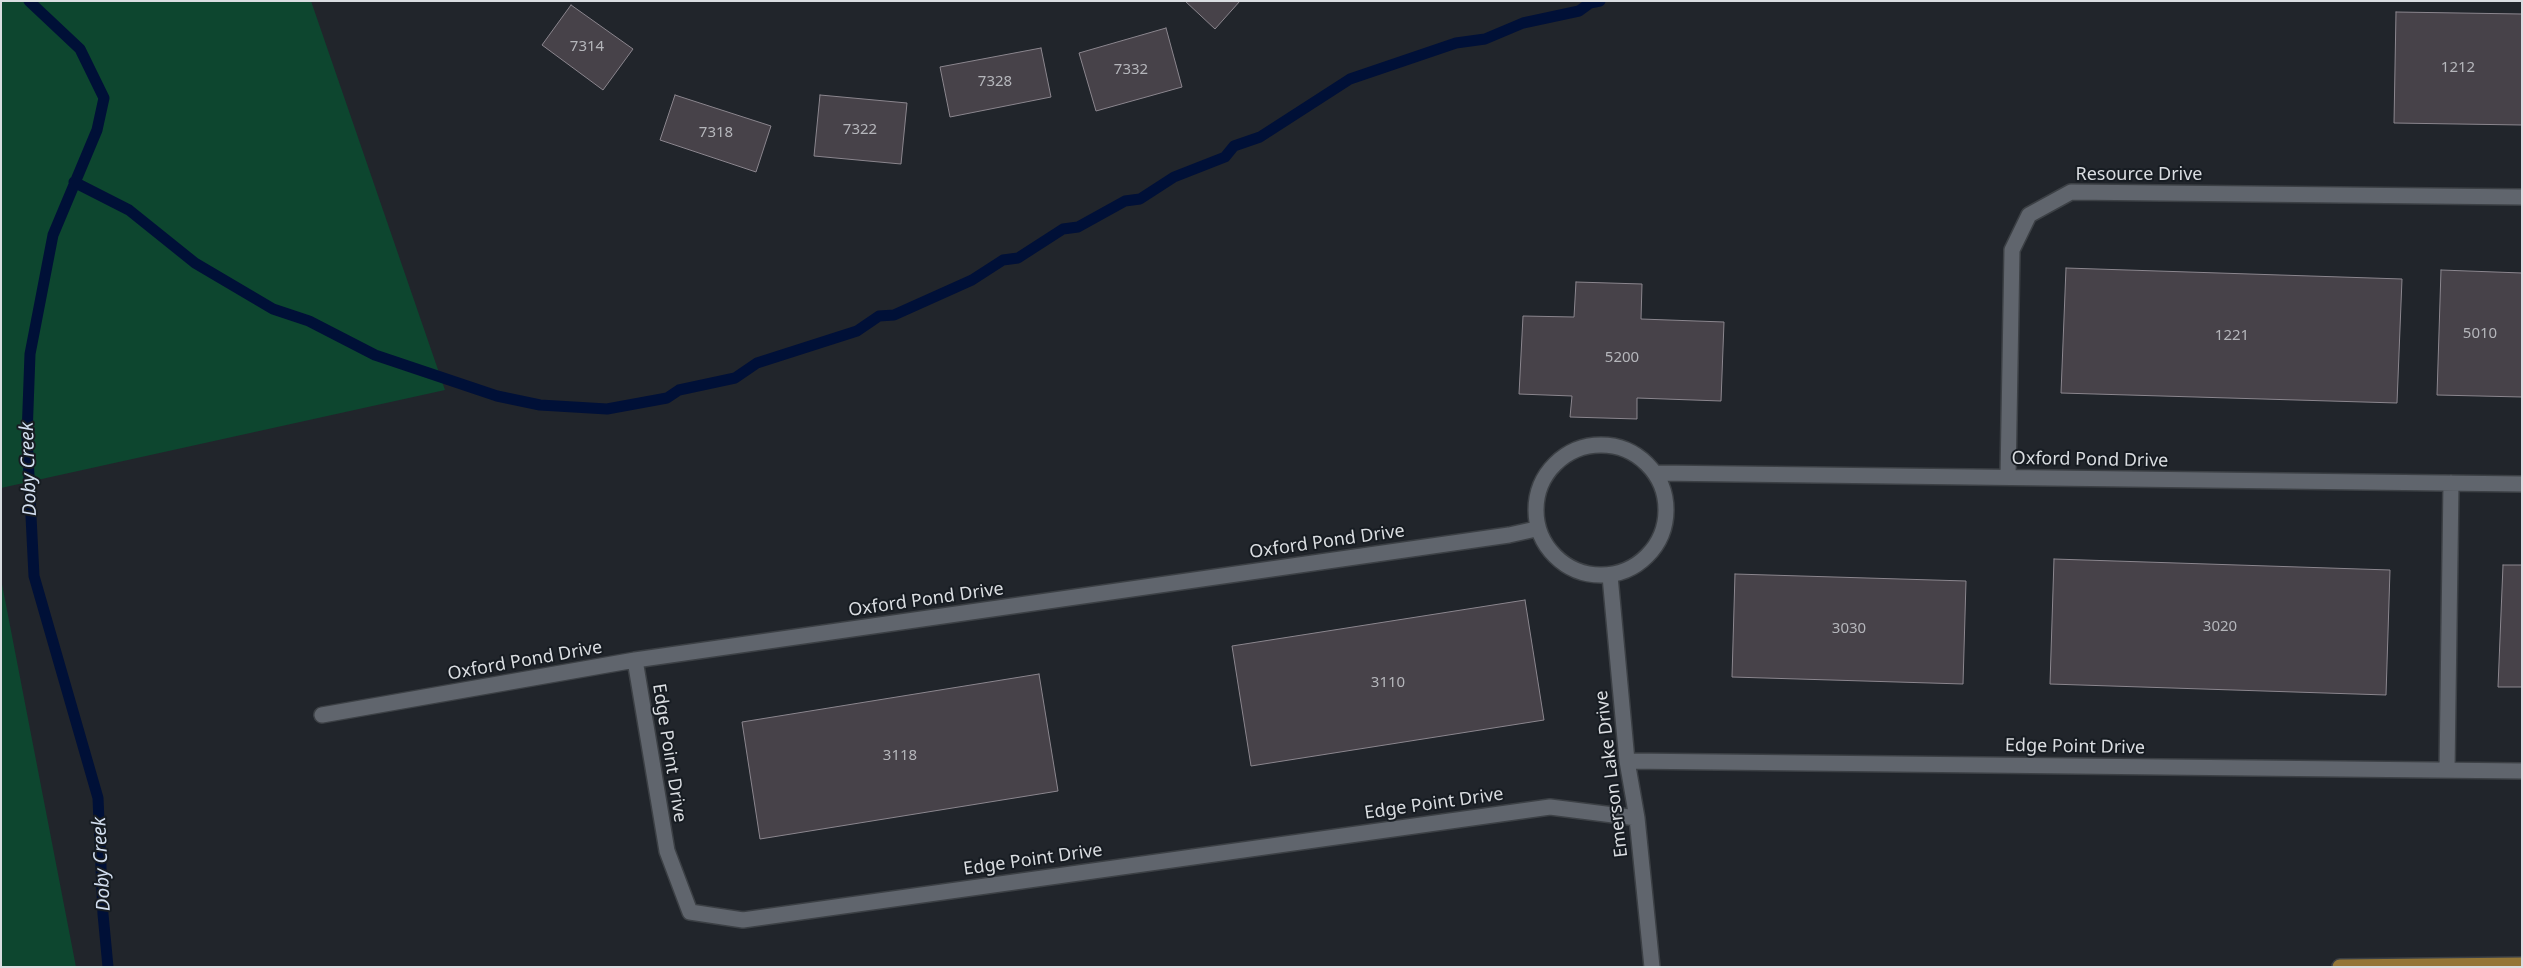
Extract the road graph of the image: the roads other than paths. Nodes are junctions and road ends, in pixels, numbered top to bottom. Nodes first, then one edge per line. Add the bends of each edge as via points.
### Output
1 (2522, 196) edge
2 (1658, 473) junction
3 (2008, 477) junction
4 (2452, 483) junction
5 (2522, 484) edge
6 (1536, 529) junction
7 (1610, 576) junction
8 (635, 660) junction
9 (322, 716) dead end
10 (1627, 761) junction
11 (2447, 770) junction
12 (2522, 771) edge
13 (1637, 818) junction
14 (2522, 965) edge
15 (1652, 967) edge
16 (2340, 967) edge

1 - 3 street, Resource Drive via 2071,192 2029,215 2012,250
2 - 3 street, Oxford Pond Drive
2 - 6 street via 1633,451 1612,443 1568,451 1538,484
2 - 7 street via 1668,516 1656,548 1641,564
3 - 4 street, Oxford Pond Drive
4 - 5 street, Oxford Pond Drive
4 - 11 street
6 - 7 street via 1560,563 1599,577
6 - 8 street, Oxford Pond Drive
7 - 10 street, Emerson Lake Drive
8 - 9 street, Oxford Pond Drive
8 - 13 street, Edge Point Drive via 666,851 690,912 743,920 1550,807
10 - 11 street, Edge Point Drive
10 - 13 street, Emerson Lake Drive
11 - 12 street, Edge Point Drive
13 - 15 street, Emerson Lake Drive
14 - 16 main road

